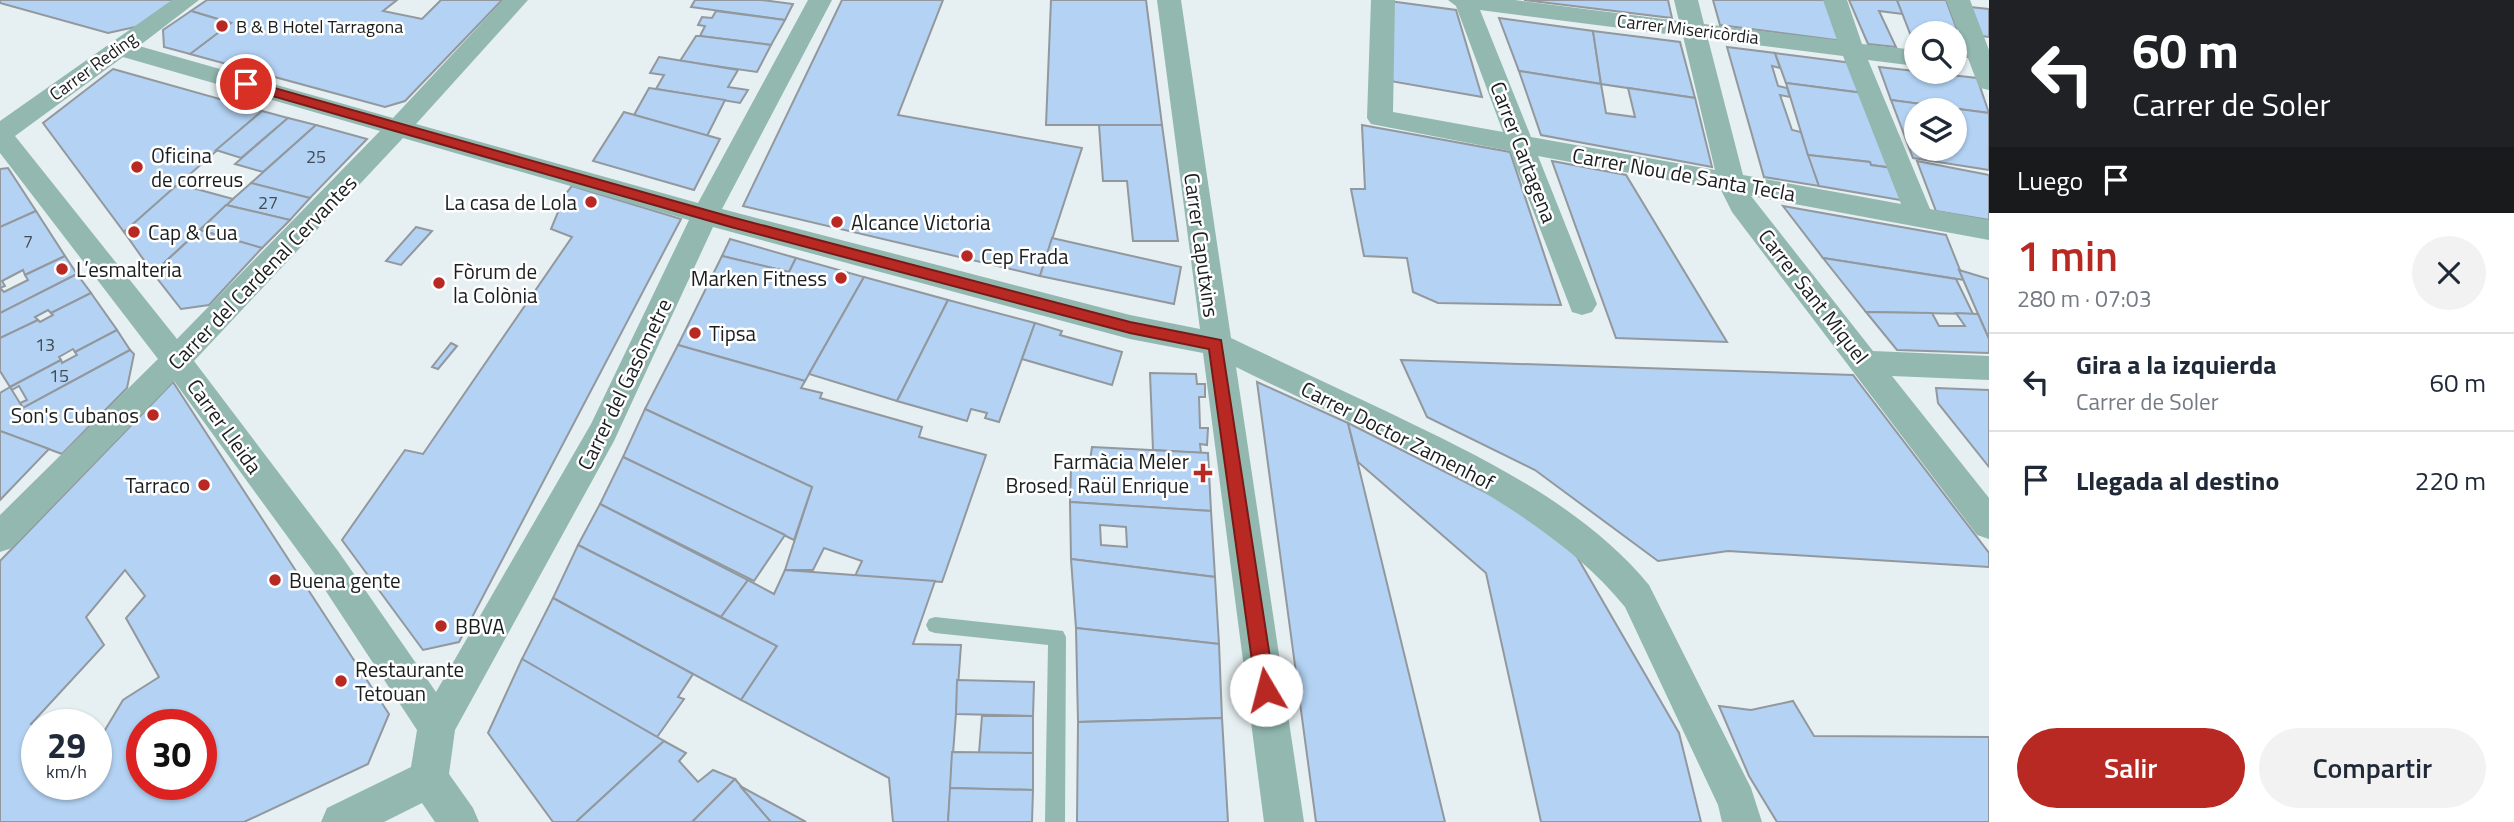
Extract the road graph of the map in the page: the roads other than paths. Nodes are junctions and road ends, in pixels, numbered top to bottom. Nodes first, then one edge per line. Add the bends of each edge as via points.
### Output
1 (187, 0) edge
2 (516, 0) edge
3 (820, 0) edge
4 (1169, 0) edge
5 (1384, 0) edge
6 (1463, 0) edge
7 (1686, 0) edge
8 (1835, 0) edge
9 (1958, 0) edge
10 (1694, 29) junction
11 (118, 48) junction
12 (1852, 49) junction
13 (1904, 56) edge
14 (1967, 66) edge
15 (1987, 72) edge
16 (399, 128) junction
17 (0, 134) edge
18 (1522, 144) junction
19 (1731, 182) junction
20 (705, 215) junction
21 (1920, 218) junction
22 (1989, 230) edge
23 (1582, 304) dead end
24 (1216, 344) junction
25 (177, 360) junction
26 (1867, 363) junction
27 (1989, 368) edge
28 (1989, 524) edge
29 (0, 537) edge
30 (935, 625) dead end
31 (438, 726) junction
32 (429, 779) junction
33 (341, 822) edge
34 (459, 822) edge
35 (1055, 822) edge
36 (1284, 822) edge
37 (1742, 822) edge

1 - 11 street, Carrer Reding
2 - 16 street, Carrer del Cardenal Cervantes
3 - 20 street, Carrer del Gasòmetre
4 - 24 street, Carrer Caputxins
5 - 18 street, Carrer Nou de Santa Tecla via 1380,118
6 - 10 street, Carrer Misericòrdia
6 - 18 street, Carrer Cartagena
7 - 10 street, Carrer Sant Miquel
8 - 12 street
9 - 15 street
10 - 12 street, Carrer Misericòrdia
10 - 19 street, Carrer Sant Miquel
11 - 16 street, Carrer Doctor Zamenhof
11 - 17 street, Carrer Reding
12 - 13 street, Carrer Misericòrdia
12 - 21 street
14 - 15 street
16 - 20 street, Carrer Doctor Zamenhof
16 - 25 street, Carrer del Cardenal Cervantes
17 - 25 street, Carrer Lleida
18 - 19 street, Carrer Nou de Santa Tecla
18 - 23 street, Carrer Cartagena
19 - 21 street, Carrer Nou de Santa Tecla
19 - 26 street, Carrer Sant Miquel via 1742,205
20 - 24 street, Carrer Doctor Zamenhof via 1130,327
20 - 31 street, Carrer del Gasòmetre via 603,432
21 - 22 street, Carrer Nou de Santa Tecla
24 - 36 street, Carrer Caputxins
24 - 37 street, Carrer Doctor Zamenhof via 1451,458 1544,514 1615,569 1637,596 1737,802
25 - 29 street, Carrer del Cardenal Cervantes
25 - 31 street, Carrer Lleida via 326,562
26 - 27 street
26 - 28 street, Carrer Sant Miquel
30 - 35 lane via 1057,637
31 - 32 street, Carrer del Gasòmetre
32 - 33 street
32 - 34 street

